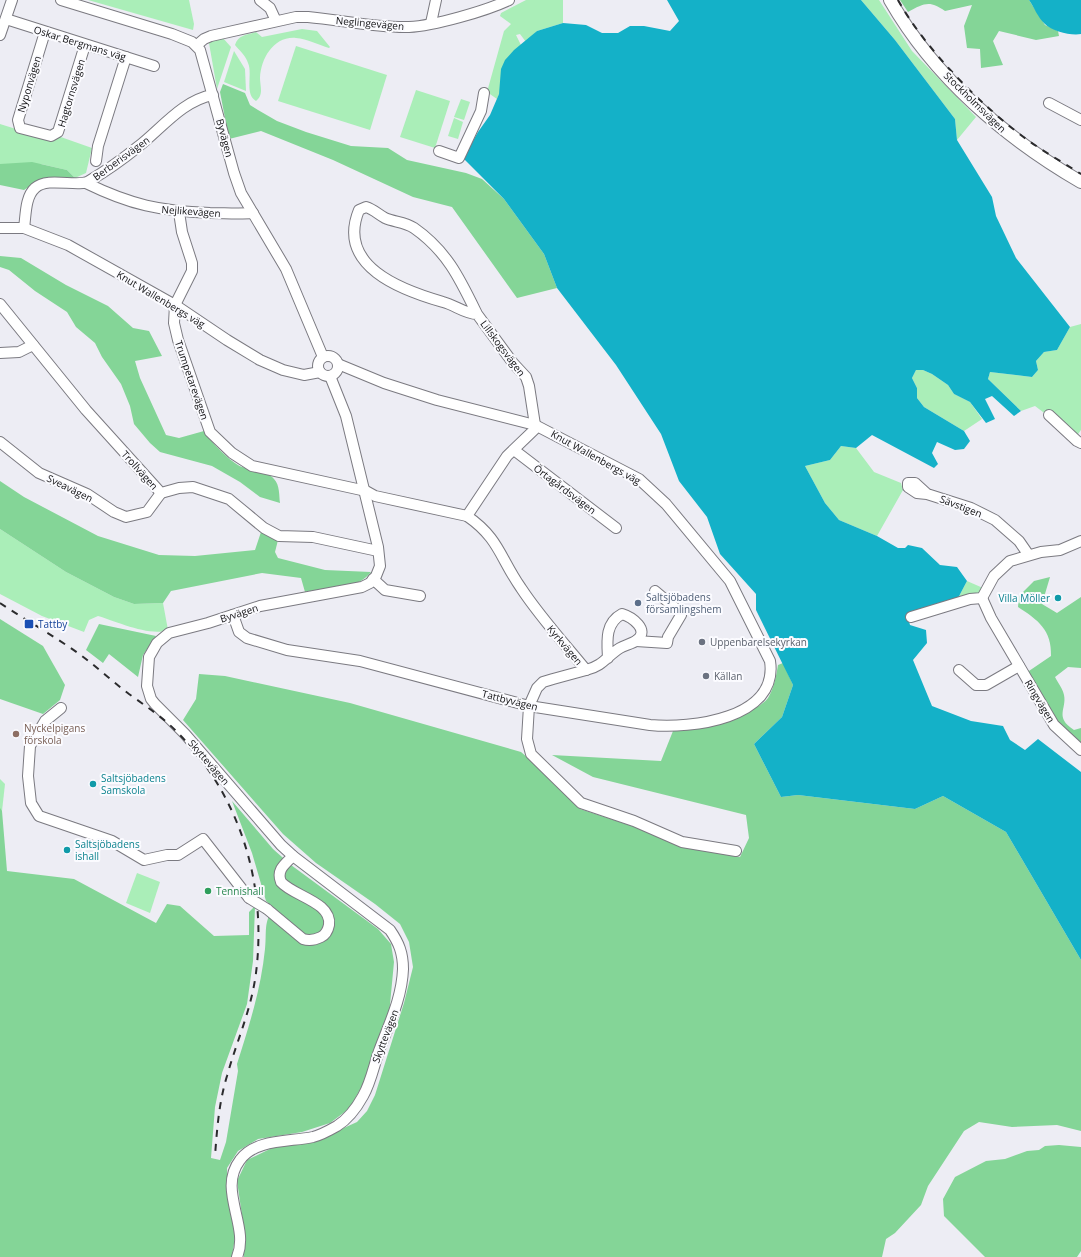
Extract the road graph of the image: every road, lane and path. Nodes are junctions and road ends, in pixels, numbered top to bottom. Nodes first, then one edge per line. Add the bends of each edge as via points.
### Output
1 (12, 0) edge
2 (61, 0) edge
3 (260, 0) edge
4 (436, 0) edge
5 (508, 0) edge
6 (890, 0) edge
7 (6, 19) junction
8 (276, 21) junction
9 (431, 23) junction
10 (46, 32) junction
11 (0, 35) edge
12 (86, 45) junction
13 (197, 45) junction
14 (126, 57) junction
15 (154, 66) dead end
16 (484, 93) dead end
17 (213, 95) junction
18 (1049, 104) dead end
19 (1081, 120) edge
20 (51, 136) joint
21 (439, 152) dead end
22 (96, 161) dead end
23 (1081, 182) edge
24 (86, 183) junction
25 (179, 212) junction
26 (253, 213) junction
27 (0, 228) edge
28 (24, 228) junction
29 (0, 304) edge
30 (175, 305) junction
31 (478, 314) junction
32 (33, 345) junction
33 (0, 353) edge
34 (323, 358) junction
35 (338, 364) junction
36 (325, 374) junction
37 (1049, 415) dead end
38 (535, 424) junction
39 (0, 442) edge
40 (1079, 442) edge
41 (514, 450) junction
42 (366, 491) junction
43 (162, 493) junction
44 (927, 494) dead end
45 (466, 516) junction
46 (616, 528) dead end
47 (1081, 541) edge
48 (378, 551) junction
49 (1028, 554) junction
50 (373, 579) junction
51 (655, 591) dead end
52 (420, 596) dead end
53 (982, 598) junction
54 (233, 615) junction
55 (911, 617) dead end
56 (636, 641) junction
57 (608, 658) junction
58 (770, 661) joint
59 (1019, 666) junction
60 (586, 670) junction
61 (959, 670) dead end
62 (148, 692) joint
63 (529, 706) junction
64 (61, 708) dead end
65 (1081, 750) edge
66 (736, 851) dead end
67 (293, 856) junction
68 (237, 1257) edge

1 - 7 street
2 - 13 street via 172,34
3 - 8 street via 270,8
4 - 9 street
5 - 9 street, Neglingevägen via 490,8
6 - 23 main road, Stockholmsvägen via 924,51 987,116 1018,141
7 - 10 street, Oskar Bergmans väg
7 - 11 street
8 - 9 street, Neglingevägen via 308,17 397,26
8 - 13 street, Neglingevägen via 204,38
10 - 12 street, Oskar Bergmans väg
10 - 20 street, Nyponvägen via 18,124 20,128
12 - 14 street, Oskar Bergmans väg
12 - 20 street, Hagtornsvägen via 58,132
13 - 17 street, Byvägen
14 - 15 street, Oskar Bergmans väg
14 - 22 street via 98,146
16 - 21 street via 481,111 459,158
17 - 24 street, Berberisvägen via 182,109 138,147
17 - 26 street, Byvägen via 234,173 241,193
18 - 19 street
24 - 25 street, Nejlikevägen via 130,201
24 - 28 street, Berberisvägen via 47,183 35,188 29,196
25 - 26 street, Nejlikevägen
25 - 30 street, Trumpetarevägen via 192,271
26 - 34 street, Byvägen via 286,269
27 - 28 street, Knut Wallenbergs väg
28 - 30 street, Knut Wallenbergs väg via 68,245
29 - 32 street, Trollvägen
30 - 36 street, Knut Wallenbergs väg via 260,360 297,374
30 - 42 street, Trumpetarevägen via 173,314 178,340 210,432 220,443 252,466
31 - 31 street, Lillskogsvägen via 471,314 414,293 376,273 354,244 354,226 359,210 366,207 386,218 414,228 450,261
31 - 38 street, Lillskogsvägen via 513,363 526,376
32 - 33 street via 19,352
32 - 43 street, Trollvägen via 86,410
34 - 35 street via 333,357
34 - 36 street via 318,364
35 - 36 street via 337,371
35 - 38 street, Knut Wallenbergs väg via 384,383 437,400
36 - 42 street via 346,416
37 - 40 street
38 - 41 street via 534,430
38 - 58 street, Knut Wallenbergs väg via 619,467 657,494 730,581
39 - 43 street, Sveavägen via 39,473 87,494 126,517 147,512
41 - 45 street via 494,473
41 - 46 street, Örtagårdsvägen
42 - 45 street, Kyrkvägen via 375,496
42 - 48 street
43 - 48 street, Trollvägen via 193,487 229,500 264,528 279,536 313,537
44 - 49 street, Sävstigen via 971,508 995,520 1019,541
45 - 60 street, Kyrkvägen via 488,532 521,588
47 - 49 street via 1060,550
48 - 50 street via 380,566
49 - 53 street via 1000,568
50 - 52 street via 385,590
50 - 54 street, Byvägen via 362,587 260,606
51 - 56 street via 681,615 667,643
53 - 55 street via 970,599
53 - 59 street, Ringvägen via 990,618
54 - 62 street, Byvägen via 169,633 157,643 147,664
54 - 63 street, Tattbyvägen via 239,632 247,638 266,644 316,656 360,661
56 - 57 street via 620,648
56 - 57 street via 640,637 640,626 622,614 615,618 608,632
57 - 60 street
58 - 63 street, Tattbyvägen via 772,673 769,684 756,702 734,714 698,723 670,727 650,725
59 - 61 street via 986,685 976,685
59 - 65 street, Ringvägen via 1054,725
60 - 63 street, Kyrkvägen via 543,682 532,694
62 - 67 street, Skyttevägen via 155,704 185,734 272,836
63 - 66 street, Kyrkvägen via 527,739 531,754 581,803 634,821 682,842
64 - 67 street, bridge via 46,721 30,746 29,790 31,803 38,816 112,841 144,860 178,855 203,839 249,898 303,939 311,940 320,937 327,930 329,921 325,911 281,882 281,869
67 - 68 street, Skyttevägen via 390,930 400,944 403,969 396,1008 364,1096 353,1112 338,1125 315,1136 262,1144 245,1154 236,1165 232,1193 241,1249

